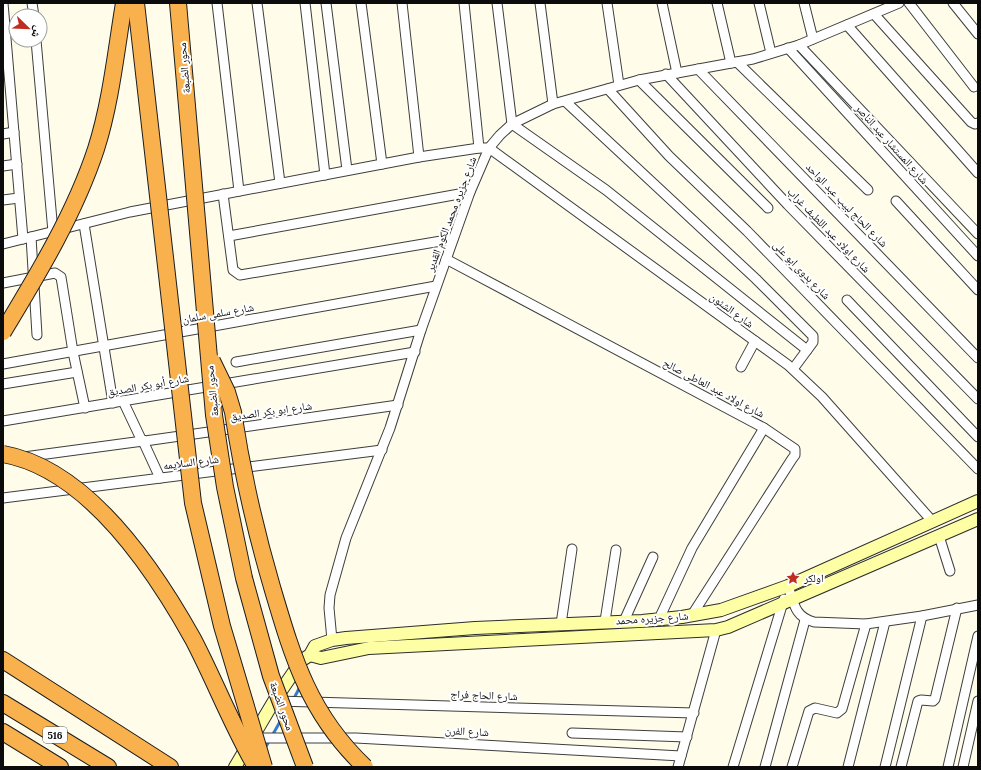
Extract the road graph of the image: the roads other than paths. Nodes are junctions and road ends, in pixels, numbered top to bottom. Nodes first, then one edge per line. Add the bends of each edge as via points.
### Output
1 (3, 3) edge
2 (124, 3) edge
3 (136, 3) edge
4 (178, 3) edge
5 (217, 3) edge
6 (257, 3) edge
7 (305, 3) edge
8 (326, 3) edge
9 (361, 3) edge
10 (402, 3) edge
11 (464, 3) edge
12 (496, 3) edge
13 (540, 3) edge
14 (607, 3) edge
15 (662, 3) edge
16 (717, 3) edge
17 (759, 3) edge
18 (804, 3) edge
19 (899, 3) edge
20 (909, 3) edge
21 (953, 3) edge
22 (874, 14) junction
23 (847, 24) junction
24 (978, 34) edge
25 (813, 39) junction
26 (799, 45) junction
27 (37, 48) edge
28 (788, 48) junction
29 (772, 53) junction
30 (734, 62) junction
31 (698, 70) junction
32 (677, 73) junction
33 (666, 74) junction
34 (639, 80) junction
35 (619, 85) junction
36 (974, 87) dead end
37 (608, 88) junction
38 (566, 102) junction
39 (553, 104) junction
40 (8, 109) edge
41 (978, 123) edge
42 (512, 124) junction
43 (14, 132) junction
44 (3, 134) edge
45 (479, 148) junction
46 (489, 148) junction
47 (419, 157) junction
48 (17, 164) junction
49 (382, 164) junction
50 (3, 166) edge
51 (347, 170) junction
52 (978, 173) edge
53 (325, 175) junction
54 (280, 183) junction
55 (868, 190) dead end
56 (239, 191) junction
57 (470, 192) junction
58 (223, 194) junction
59 (19, 198) junction
60 (3, 200) edge
61 (896, 201) dead end
62 (768, 208) dead end
63 (84, 224) junction
64 (53, 232) junction
65 (978, 234) edge
66 (228, 236) junction
67 (27, 238) junction
68 (453, 239) junction
69 (3, 244) edge
70 (978, 256) edge
71 (446, 259) junction
72 (33, 277) junction
73 (3, 283) edge
74 (436, 286) junction
75 (978, 290) edge
76 (847, 300) dead end
77 (421, 330) junction
78 (3, 332) edge
79 (37, 334) dead end
80 (755, 341) junction
81 (104, 346) junction
82 (808, 350) junction
83 (73, 352) junction
84 (415, 352) junction
85 (208, 354) junction
86 (978, 358) edge
87 (236, 362) dead end
88 (3, 364) edge
89 (741, 367) dead end
90 (793, 369) junction
91 (77, 372) junction
92 (3, 384) edge
93 (978, 399) edge
94 (123, 401) junction
95 (113, 403) junction
96 (398, 405) junction
97 (84, 408) junction
98 (3, 421) edge
99 (764, 428) junction
100 (978, 437) edge
101 (143, 441) junction
102 (382, 450) junction
103 (3, 454) edge
104 (3, 460) edge
105 (978, 469) edge
106 (160, 478) junction
107 (3, 498) edge
108 (978, 501) edge
109 (978, 519) edge
110 (933, 522) junction
111 (939, 536) junction
112 (572, 549) dead end
113 (616, 550) dead end
114 (654, 557) dead end
115 (950, 571) dead end
116 (788, 586) junction
117 (788, 602) junction
118 (978, 605) edge
119 (957, 608) junction
120 (692, 615) junction
121 (922, 616) junction
122 (659, 619) junction
123 (805, 620) junction
124 (624, 621) junction
125 (605, 622) junction
126 (885, 622) junction
127 (561, 624) junction
128 (866, 624) junction
129 (716, 630) junction
130 (978, 636) edge
131 (332, 640) junction
132 (310, 655) junction
133 (3, 660) edge
134 (274, 701) junction
135 (978, 701) edge
136 (3, 703) edge
137 (694, 713) junction
138 (3, 732) edge
139 (572, 733) dead end
140 (687, 737) junction
141 (252, 738) junction
142 (681, 756) junction
143 (235, 766) edge
144 (60, 767) edge
145 (108, 767) edge
146 (170, 767) edge
147 (256, 767) edge
148 (264, 767) edge
149 (305, 767) edge
150 (365, 767) edge
151 (678, 767) edge
152 (733, 767) edge
153 (765, 767) edge
154 (792, 767) edge
155 (848, 767) edge
156 (885, 767) edge
157 (902, 767) edge
158 (948, 767) edge
159 (963, 767) edge

1 - 40 street
2 - 78 highway, bridge via 105,115 96,149 53,245
3 - 148 highway, bridge via 193,502 222,626
4 - 85 highway, محور الضبعة, bridge
5 - 56 street
6 - 54 street
7 - 53 street
8 - 51 street
9 - 49 street
10 - 47 street
11 - 45 street
12 - 42 street
13 - 39 street
14 - 35 street
15 - 32 street
16 - 30 street
17 - 29 street
18 - 25 street
19 - 22 street, شارع جزيره محمد الكوم القدير
20 - 36 street
21 - 24 street
22 - 23 street, شارع جزيره محمد الكوم القدير
22 - 41 street via 971,122
23 - 25 street, شارع جزيره محمد الكوم القدير
23 - 52 street
25 - 26 street, شارع جزيره محمد الكوم القدير
26 - 28 street, شارع جزيره محمد الكوم القدير
26 - 65 street
27 - 64 street
28 - 29 street, شارع جزيره محمد الكوم القدير
28 - 70 street, شارع المستشار عبد الناصر
29 - 30 street, شارع جزيره محمد الكوم القدير
30 - 31 street, شارع جزيره محمد الكوم القدير
30 - 55 street
31 - 32 street, شارع جزيره محمد الكوم القدير
31 - 86 street, شارع الحاج لبيب عبد الواحد
32 - 33 street, شارع جزيره محمد الكوم القدير
33 - 34 street, شارع جزيره محمد الكوم القدير
33 - 93 street, شارع اولاد عبد اللطيف غراب via 788,205
34 - 35 street, شارع جزيره محمد الكوم القدير
34 - 62 street
35 - 37 street, شارع جزيره محمد الكوم القدير
37 - 38 street, شارع جزيره محمد الكوم القدير
37 - 105 street, شارع بدوى ابو على via 669,156 747,231
38 - 39 street, شارع جزيره محمد الكوم القدير
38 - 82 street via 740,263 813,336 814,342
39 - 42 street, شارع جزيره محمد الكوم القدير
40 - 43 street
42 - 46 street, شارع جزيره محمد الكوم القدير
42 - 82 street via 606,190
43 - 44 street
43 - 48 street
45 - 46 street
45 - 47 street
46 - 57 street, شارع جزيره محمد الكوم القدير
46 - 80 street, شارع الشئون
47 - 49 street
48 - 50 street
48 - 59 street
49 - 51 street
51 - 53 street
53 - 54 street
54 - 56 street
56 - 58 street
57 - 66 street
57 - 68 street, شارع جزيره محمد الكوم القدير
58 - 63 street via 130,212
58 - 66 street
59 - 60 street
59 - 67 street
61 - 75 street
63 - 64 street
63 - 81 street
64 - 67 street
66 - 68 street via 233,270 240,275
67 - 69 street
67 - 72 street
68 - 71 street, شارع جزيره محمد الكوم القدير
71 - 74 street, شارع جزيره محمد الكوم القدير
71 - 99 street, شارع اولاد عبد العاطى صالح
72 - 73 street
72 - 79 street
72 - 83 street via 55,273 61,277
74 - 77 street, شارع جزيره محمد الكوم القدير
74 - 81 street, شارع سلمى سلمان
76 - 100 street, شارع بدوى ابو على
77 - 84 street, شارع جزيره محمد الكوم القدير
77 - 87 street
80 - 89 street
80 - 90 street, شارع الشئون
81 - 83 street, شارع سلمى سلمان
81 - 95 street
82 - 90 street
83 - 88 street, شارع سلمى سلمان
83 - 91 street
84 - 94 street, شارع أبو بكر الصديق
84 - 96 street, شارع جزيره محمد الكوم القدير
85 - 149 highway, محور الضبعة, bridge via 225,487 244,578 272,676
85 - 150 highway, bridge via 231,405 261,551 296,665 310,696 327,724 348,751
90 - 110 street, شارع الشئون via 864,442
91 - 92 street
91 - 97 street
94 - 95 street, شارع أبو بكر الصديق
94 - 101 street
95 - 97 street, شارع أبو بكر الصديق
96 - 101 street, شارع ابو بكر الصديق
96 - 102 street, شارع جزيره محمد الكوم القدير
97 - 98 street, شارع أبو بكر الصديق
99 - 120 street, شارع اولاد عبد العاطى صالح via 793,446 795,454
99 - 122 street via 692,548
101 - 104 street, شارع ابو بكر الصديق
101 - 106 street
102 - 106 street, شارع السلايمه
102 - 131 street, شارع جزيره محمد الكوم القدير via 337,565 329,608
103 - 147 highway, bridge via 21,458 56,474 102,512 129,544 193,640
106 - 107 street, شارع السلايمه
108 - 110 main road, شارع جزيره محمد
109 - 111 main road, شارع جزيره محمد
110 - 116 main road, شارع جزيره محمد
111 - 115 street
111 - 117 main road, شارع جزيره محمد
112 - 127 street
113 - 125 street
114 - 124 street
116 - 117 street
116 - 120 main road, شارع جزيره محمد via 721,610
117 - 123 street
117 - 129 main road, شارع جزيره محمد
117 - 152 street
118 - 119 street
119 - 121 street
119 - 157 street via 935,700 918,701
120 - 122 main road, شارع جزيره محمد
121 - 126 street
121 - 156 street
122 - 124 main road, شارع جزيره محمد
123 - 128 street
123 - 153 street
124 - 125 main road, شارع جزيره محمد
125 - 127 main road, شارع جزيره محمد
126 - 128 street
126 - 155 street
127 - 131 main road, شارع جزيره محمد via 475,628
128 - 154 street via 842,709 837,713 815,708 809,711
129 - 132 main road, شارع جزيره محمد via 369,648 321,658
129 - 137 street
130 - 158 street
131 - 132 main road, شارع جزيره محمد via 316,646
132 - 134 main road, شارع جزيره محمد via 302,660
133 - 146 highway
134 - 137 street, شارع الحاج فراج
134 - 141 main road, شارع جزيره محمد
135 - 159 street
136 - 145 highway, 516
137 - 140 street
138 - 144 highway, 516
139 - 140 street
140 - 142 street
141 - 142 street, شارع الفرن via 356,738
141 - 143 main road, شارع جزيره محمد
142 - 151 street
143 - 148 street

